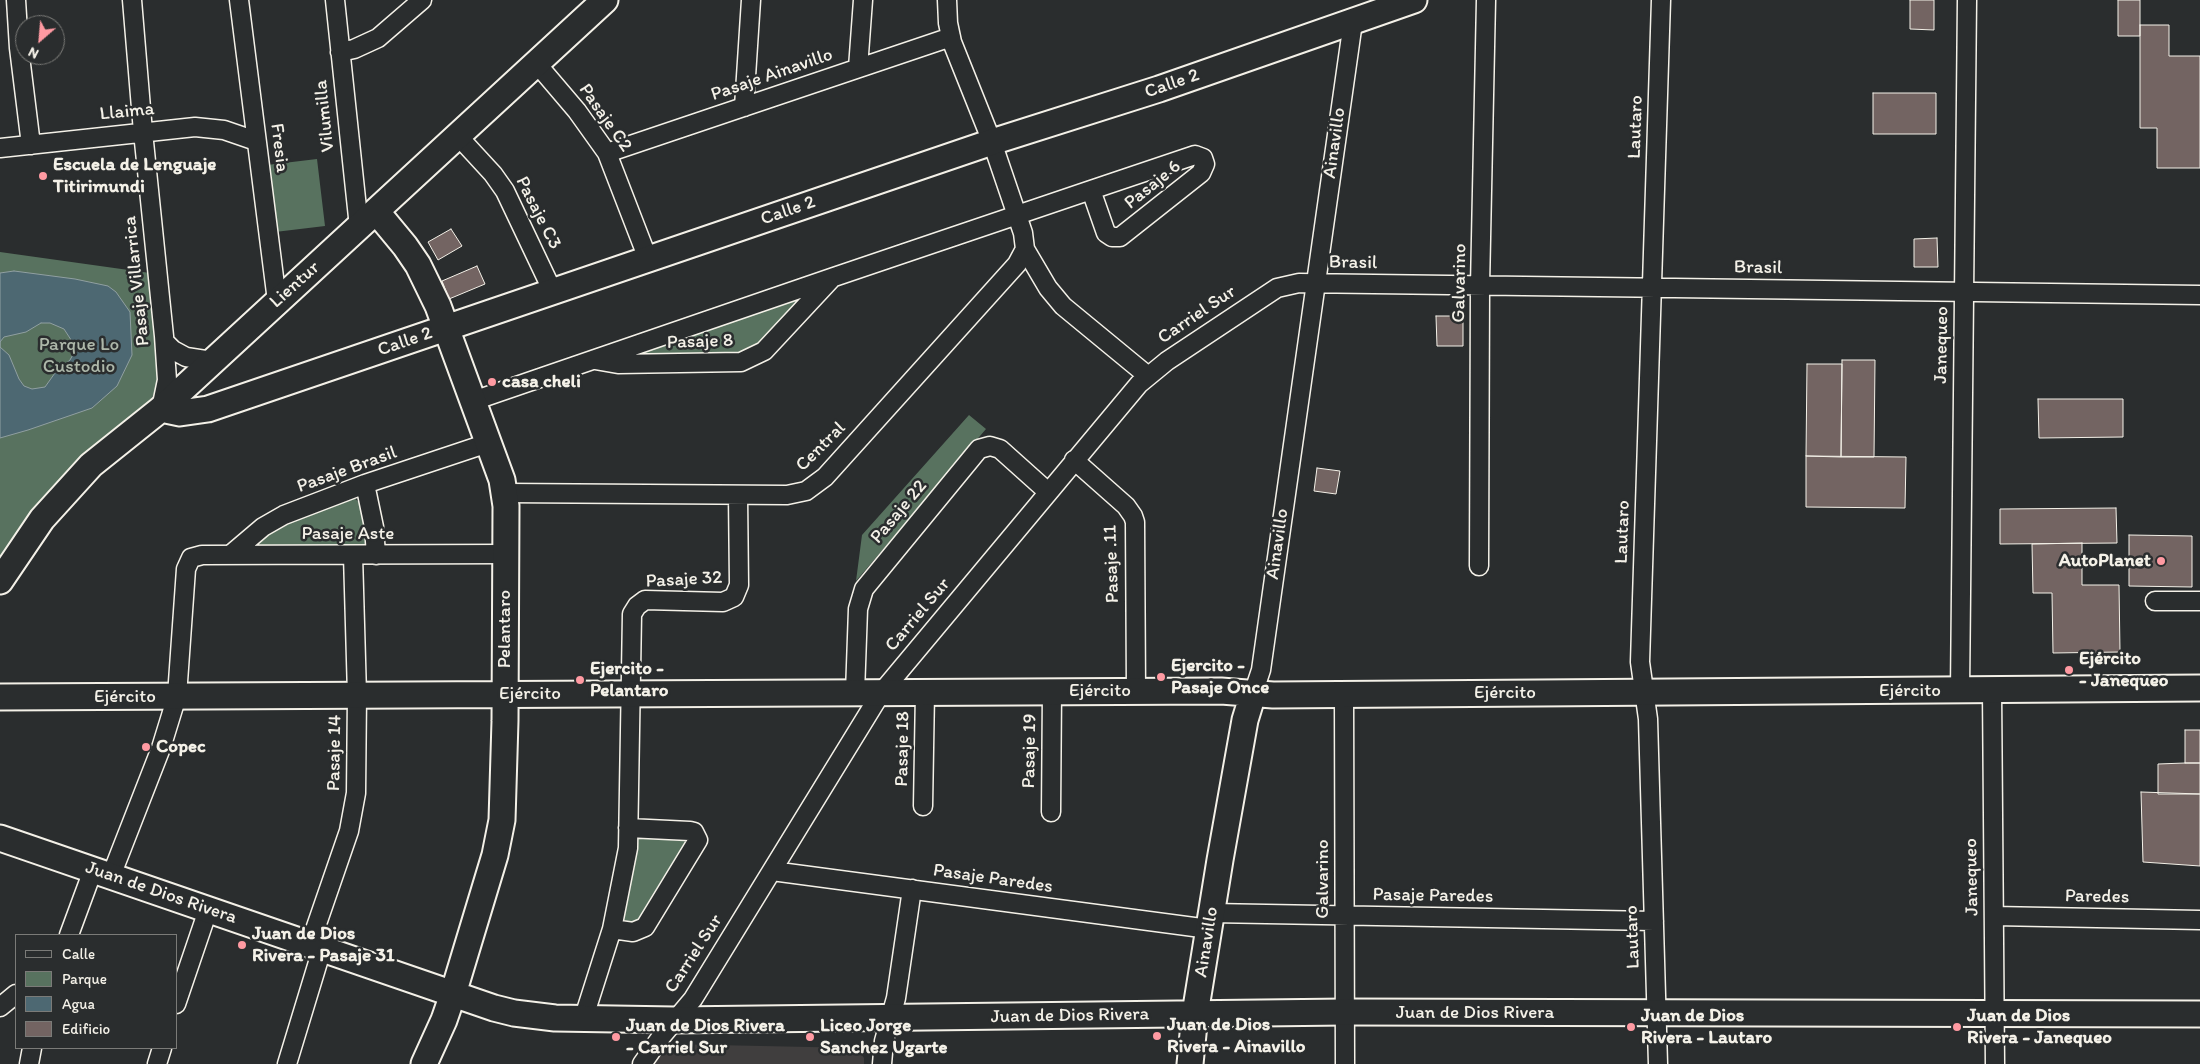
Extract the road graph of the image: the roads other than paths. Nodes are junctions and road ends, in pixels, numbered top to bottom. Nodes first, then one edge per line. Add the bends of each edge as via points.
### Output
1 (16, 0) edge
2 (132, 0) edge
3 (240, 0) edge
4 (334, 0) edge
5 (422, 0) edge
6 (605, 0) edge
7 (751, 0) edge
8 (864, 0) edge
9 (947, 0) edge
10 (1414, 0) edge
11 (1486, 0) edge
12 (1661, 0) edge
13 (1967, 0) edge
14 (1352, 22) junction
15 (951, 37) junction
16 (340, 52) junction
17 (537, 64) junction
18 (858, 68) junction
19 (744, 107) junction
20 (143, 132) junction
21 (458, 136) junction
22 (256, 141) junction
23 (992, 142) junction
24 (31, 144) junction
25 (0, 148) edge
26 (607, 153) junction
27 (1091, 190) junction
28 (1017, 214) junction
29 (368, 219) junction
30 (1024, 249) junction
31 (648, 259) junction
32 (834, 276) junction
33 (1315, 284) junction
34 (1480, 286) junction
35 (1652, 288) junction
36 (553, 292) junction
37 (1964, 292) junction
38 (2200, 295) edge
39 (277, 301) junction
40 (446, 328) junction
41 (165, 342) junction
42 (592, 360) junction
43 (212, 361) junction
44 (1148, 376) junction
45 (472, 401) junction
46 (227, 402) junction
47 (161, 409) junction
48 (488, 443) junction
49 (1074, 460) junction
50 (365, 484) junction
51 (505, 492) junction
52 (1048, 492) junction
53 (738, 495) junction
54 (506, 554) junction
55 (230, 555) junction
56 (353, 555) junction
57 (376, 555) junction
58 (1479, 566) dead end
59 (0, 581) edge
60 (2155, 601) dead end
61 (2200, 601) edge
62 (2200, 688) edge
63 (1992, 690) junction
64 (1136, 691) junction
65 (1960, 691) junction
66 (925, 692) junction
67 (1052, 692) junction
68 (1644, 692) junction
69 (855, 693) junction
70 (881, 693) junction
71 (505, 694) junction
72 (630, 694) junction
73 (1253, 694) junction
74 (1344, 694) junction
75 (357, 695) junction
76 (178, 696) junction
77 (0, 697) edge
78 (923, 806) dead end
79 (1051, 812) dead end
80 (628, 828) junction
81 (0, 838) edge
82 (772, 871) junction
83 (102, 873) junction
84 (912, 889) junction
85 (208, 910) junction
86 (1345, 915) junction
87 (1994, 916) junction
88 (2200, 920) edge
89 (1210, 921) junction
90 (1654, 921) junction
91 (612, 929) junction
92 (69, 934) edge
93 (316, 947) junction
94 (453, 994) junction
95 (15, 995) edge
96 (178, 998) edge
97 (0, 1007) edge
98 (1345, 1012) junction
99 (1195, 1014) junction
100 (1657, 1014) junction
101 (1995, 1014) junction
102 (2200, 1014) edge
103 (891, 1018) junction
104 (583, 1020) junction
105 (675, 1020) junction
106 (32, 1049) edge
107 (162, 1049) edge
108 (29, 1064) edge
109 (157, 1064) edge
110 (287, 1064) edge
111 (424, 1064) edge
112 (642, 1064) edge
113 (882, 1064) edge
114 (1190, 1064) edge
115 (1345, 1064) edge
116 (1658, 1064) edge
117 (1995, 1064) edge

1 - 24 street
2 - 20 street, Pasaje Villarrica
3 - 22 street, Fresia
4 - 16 street, Vilumilla
5 - 16 street via 378,38
6 - 17 main road, Lientur
7 - 19 street
8 - 18 street
9 - 15 street
10 - 14 main road, Calle 2
11 - 34 street, Galvarino
12 - 35 street, Lautaro
13 - 37 street, Janequeo
14 - 23 main road, Calle 2 via 1159,89
14 - 33 street, Ainavillo
15 - 18 street, Pasaje Ainavillo
15 - 23 street
16 - 29 street, Vilumilla
17 - 21 main road, Lientur
17 - 26 street, Pasaje C2
18 - 19 street, Pasaje Ainavillo
19 - 26 street, Pasaje Ainavillo
20 - 22 street, Llaima via 209,128
20 - 24 street, Llaima
20 - 41 street, Pasaje Villarrica
21 - 29 main road, Lientur
21 - 36 street, Pasaje C3 via 505,191
22 - 39 street, Fresia
23 - 28 street
23 - 31 main road, Calle 2
24 - 25 street, Llaima
26 - 31 street, Pasaje C2
27 - 27 street, Pasaje 6 via 1106,233 1120,237 1201,173 1205,164 1203,158 1195,155
27 - 28 street, Pasaje 6
28 - 30 street via 1024,234
28 - 32 street, Pasaje 8
29 - 39 main road, Lientur
29 - 40 main road, Pelantaro via 401,240 418,265
30 - 44 street via 1063,306
30 - 53 street, Central via 1017,264 820,483 797,494
31 - 36 main road, Calle 2
32 - 42 street, Pasaje 8
32 - 42 street, Pasaje 8 via 764,351 741,362 618,364
33 - 34 street, Brasil
33 - 44 street, Carriel Sur via 1291,284 1277,288 1224,321
33 - 73 street, Ainavillo via 1260,670
34 - 35 street, Brasil
34 - 58 street, Galvarino
35 - 37 street, Brasil
35 - 68 street, Lautaro via 1640,662
36 - 40 main road, Calle 2
37 - 38 street, Brasil
37 - 65 street, Janequeo
39 - 43 main road, Lientur
40 - 45 main road, Pelantaro
40 - 46 main road, Calle 2
41 - 43 street via 186,357
41 - 47 street, Pasaje Villarrica via 167,380
42 - 45 street, Pasaje 8
43 - 46 main road via 213,381
43 - 47 main road, Lientur
44 - 49 street, Carriel Sur
45 - 48 main road, Pelantaro
46 - 47 main road, Calle 2 via 180,414
47 - 59 main road, Lientur via 104,453 71,484 42,519
48 - 50 street, Pasaje Brasil
48 - 51 main road, Pelantaro
49 - 52 street, Carriel Sur
49 - 64 street, Pasaje .11 via 1133,516
50 - 55 street, Pasaje Brasil via 278,519 263,527
50 - 57 street
51 - 53 street, Central
51 - 54 main road, Pelantaro
52 - 69 street, Pasaje 22 via 1000,449 990,446 979,449 864,589 858,609
52 - 70 street, Carriel Sur
53 - 72 street, Pasaje 32 via 738,591 727,602 640,602 632,618
54 - 57 street, Pasaje Aste
54 - 71 main road, Pelantaro
55 - 56 street, Pasaje Aste
55 - 76 street, Pasaje Aste via 198,555 191,558 186,569
56 - 57 street, Pasaje Aste
56 - 75 street, Pasaje 14
60 - 61 street
62 - 63 main road, Ejército
63 - 65 main road, Ejército
63 - 87 street, Janequeo
64 - 67 main road, Ejército
64 - 73 main road, Ejército
65 - 68 main road, Ejército
66 - 67 main road, Ejército
66 - 70 main road, Ejército
66 - 78 street, Pasaje 18
67 - 79 street, Pasaje 19
68 - 74 main road, Ejército
68 - 90 street, Lautaro via 1648,719
69 - 70 main road, Ejército
69 - 72 main road, Ejército
70 - 82 street, Carriel Sur
71 - 72 main road, Ejército
71 - 75 main road, Ejército
71 - 94 main road, Pelantaro via 503,803 499,837
72 - 80 street, Pasaje 32
73 - 74 main road, Ejército
73 - 89 main road, Ainavillo via 1244,720
74 - 86 street, Galvarino
75 - 76 main road, Ejército
75 - 93 street, Pasaje 14 via 354,809
76 - 77 main road, Ejército
76 - 83 street via 161,748
80 - 91 street, Pasaje 32 via 626,863
80 - 91 street via 690,831 698,840 645,927 633,932
81 - 83 main road, Juan de Dios Rivera
82 - 84 street, Pasaje Paredes
82 - 105 street, Carriel Sur via 693,999
83 - 85 main road, Juan de Dios Rivera
83 - 92 street
84 - 89 street, Pasaje Paredes
84 - 103 street
85 - 93 main road, Juan de Dios Rivera
85 - 96 street
86 - 89 street, Pasaje Paredes
86 - 90 street, Pasaje Paredes
86 - 98 street, Galvarino
87 - 88 street, Paredes
87 - 101 street, Janequeo
89 - 99 main road, Ainavillo
90 - 100 street, Lautaro
91 - 104 street, Pasaje 32
93 - 94 main road, Juan de Dios Rivera
93 - 110 street, Pasaje 14
94 - 104 main road, Juan de Dios Rivera via 514,1013
94 - 111 main road, Pelantaro
95 - 97 street
98 - 99 main road, Juan de Dios Rivera
98 - 100 main road, Juan de Dios Rivera
98 - 115 street, Galvarino
99 - 103 main road, Juan de Dios Rivera
99 - 114 main road, Ainavillo
100 - 101 main road, Juan de Dios Rivera
100 - 116 street, Lautaro
101 - 102 main road, Juan de Dios Rivera
101 - 117 street, Janequeo
103 - 105 main road, Juan de Dios Rivera
103 - 113 street
104 - 105 main road, Juan de Dios Rivera
105 - 112 street, Carriel Sur
106 - 108 street
107 - 109 street

